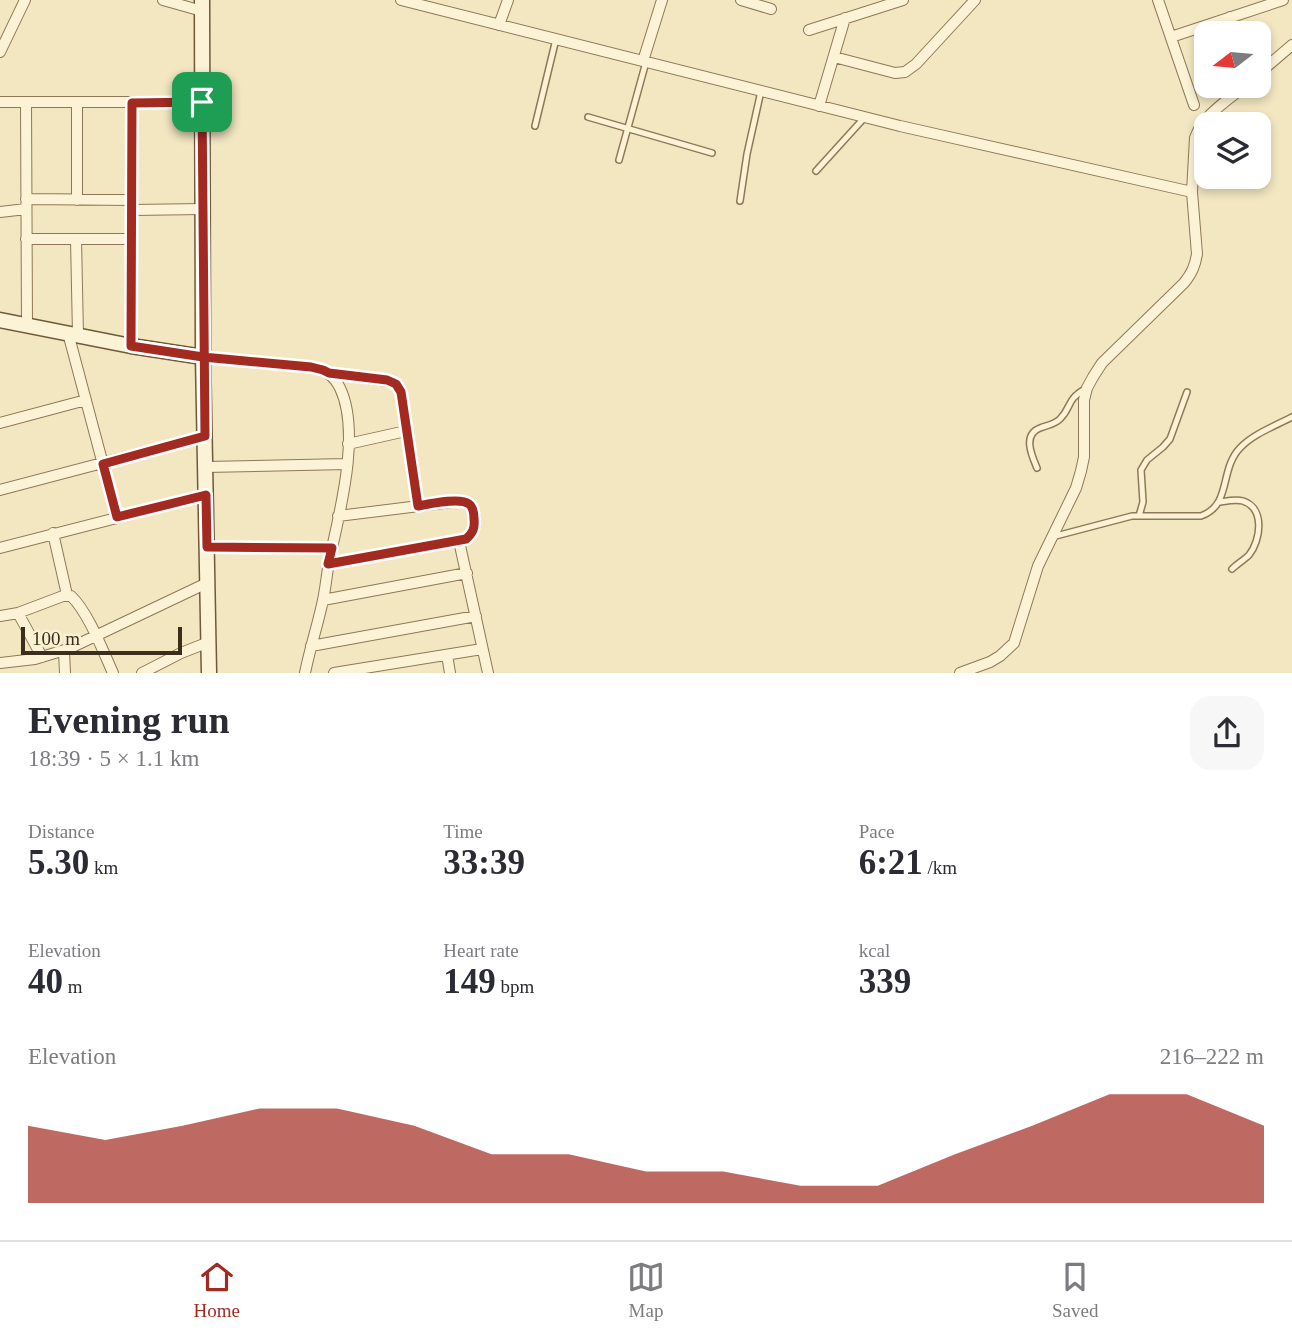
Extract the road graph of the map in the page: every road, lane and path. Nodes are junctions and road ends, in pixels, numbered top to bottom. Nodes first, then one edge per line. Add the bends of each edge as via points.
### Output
1 (25, 0) edge
2 (163, 0) edge
3 (401, 0) edge
4 (508, 0) edge
5 (662, 0) edge
6 (741, 0) edge
7 (903, 0) edge
8 (975, 0) edge
9 (1158, 0) edge
10 (1283, 0) edge
11 (202, 6) edge
12 (771, 9) dead end
13 (1230, 17) junction
14 (845, 18) junction
15 (1232, 21) edge
16 (499, 25) junction
17 (809, 30) dead end
18 (1171, 37) junction
19 (556, 39) junction
20 (1292, 45) edge
21 (0, 51) edge
22 (834, 57) junction
23 (645, 62) junction
24 (1271, 63) edge
25 (761, 91) junction
26 (1231, 98) edge
27 (0, 102) edge
28 (202, 102) junction
29 (26, 103) junction
30 (77, 103) junction
31 (132, 103) junction
32 (819, 106) junction
33 (1194, 106) dead end
34 (588, 117) dead end
35 (865, 117) junction
36 (535, 125) dead end
37 (628, 128) junction
38 (712, 153) dead end
39 (618, 160) dead end
40 (816, 171) dead end
41 (1192, 192) junction
42 (76, 200) junction
43 (740, 201) dead end
44 (26, 204) junction
45 (132, 205) junction
46 (203, 209) junction
47 (0, 212) edge
48 (26, 239) junction
49 (76, 239) junction
50 (132, 239) junction
51 (0, 320) edge
52 (27, 325) junction
53 (73, 334) junction
54 (131, 346) junction
55 (203, 357) junction
56 (329, 373) junction
57 (1087, 388) junction
58 (1187, 393) dead end
59 (86, 400) junction
60 (1292, 417) edge
61 (0, 423) edge
62 (405, 431) junction
63 (205, 436) junction
64 (348, 444) junction
65 (103, 464) junction
66 (346, 464) junction
67 (205, 467) junction
68 (1037, 468) dead end
69 (0, 490) edge
70 (206, 495) junction
71 (1220, 502) junction
72 (418, 506) junction
73 (338, 516) junction
74 (1139, 516) junction
75 (117, 517) junction
76 (53, 533) junction
77 (1052, 537) junction
78 (459, 541) junction
79 (207, 547) junction
80 (0, 548) edge
81 (332, 548) junction
82 (328, 564) junction
83 (1232, 569) dead end
84 (467, 573) junction
85 (208, 583) junction
86 (67, 595) junction
87 (323, 600) junction
88 (18, 613) junction
89 (0, 616) edge
90 (476, 616) junction
91 (96, 636) junction
92 (209, 642) junction
93 (311, 646) junction
94 (482, 649) junction
95 (64, 650) junction
96 (447, 655) junction
97 (42, 657) junction
98 (0, 663) edge
99 (390, 669) edge
100 (65, 673) edge
101 (113, 673) edge
102 (142, 673) edge
103 (209, 673) edge
104 (305, 673) edge
105 (334, 673) edge
106 (450, 673) edge
107 (488, 673) edge
108 (960, 673) edge

1 - 21 street
2 - 11 street
3 - 16 street
4 - 16 street
5 - 23 street
6 - 12 street
7 - 14 street
8 - 22 street via 905,72
9 - 18 street
10 - 13 street
11 - 28 street
13 - 15 street
13 - 18 street
14 - 17 street
14 - 22 street
16 - 19 street
18 - 33 street
19 - 23 street
19 - 36 lane
20 - 24 street
22 - 32 street
23 - 25 street
23 - 37 lane
25 - 32 street
25 - 43 lane
26 - 41 street via 1198,130
27 - 29 street
28 - 31 street
28 - 46 street
29 - 30 street
29 - 44 street
30 - 31 street
30 - 42 street
31 - 45 street
32 - 35 street
34 - 37 lane
35 - 40 lane
35 - 41 street
37 - 38 lane
37 - 39 lane
41 - 57 street via 1197,254 1192,273 1102,363
42 - 44 street
42 - 45 street
44 - 47 street
44 - 48 street
45 - 46 street
45 - 50 street
46 - 55 street
48 - 49 street
48 - 52 street
49 - 50 street
49 - 53 street
50 - 54 street
51 - 52 street
52 - 53 street
53 - 54 street
53 - 59 street
54 - 55 street
55 - 56 street via 311,367
55 - 63 street
56 - 62 street via 396,384
56 - 64 street via 345,404
57 - 68 lane via 1072,399 1056,422 1033,432 1030,449
57 - 77 street via 1081,471
58 - 74 lane via 1170,439 1141,470
59 - 61 street
59 - 65 street
60 - 71 lane via 1238,449
62 - 64 street
62 - 72 street
63 - 65 street
63 - 67 street
64 - 66 street
65 - 69 street
65 - 75 street
66 - 67 street
66 - 73 street
67 - 70 street
70 - 75 street
70 - 79 street
71 - 74 lane via 1201,516
71 - 83 lane via 1247,503 1259,527 1255,547
72 - 73 street
72 - 78 street via 455,501 470,504 474,530
73 - 81 street
74 - 77 lane
75 - 76 street
76 - 80 street
76 - 86 street
77 - 108 street via 1014,643 990,662
78 - 82 street
78 - 84 street
79 - 81 street
79 - 85 street
81 - 82 street
82 - 87 street
84 - 87 street
84 - 90 street
85 - 91 street
85 - 92 street
86 - 88 street
86 - 91 street via 78,604
87 - 93 street
88 - 89 street
88 - 97 street
90 - 93 street
90 - 94 street
91 - 95 street
91 - 101 street
92 - 102 street
92 - 103 street
93 - 104 street
94 - 96 street
94 - 107 street
95 - 97 street
95 - 100 street
96 - 99 street
96 - 106 street
97 - 98 street
99 - 105 street

